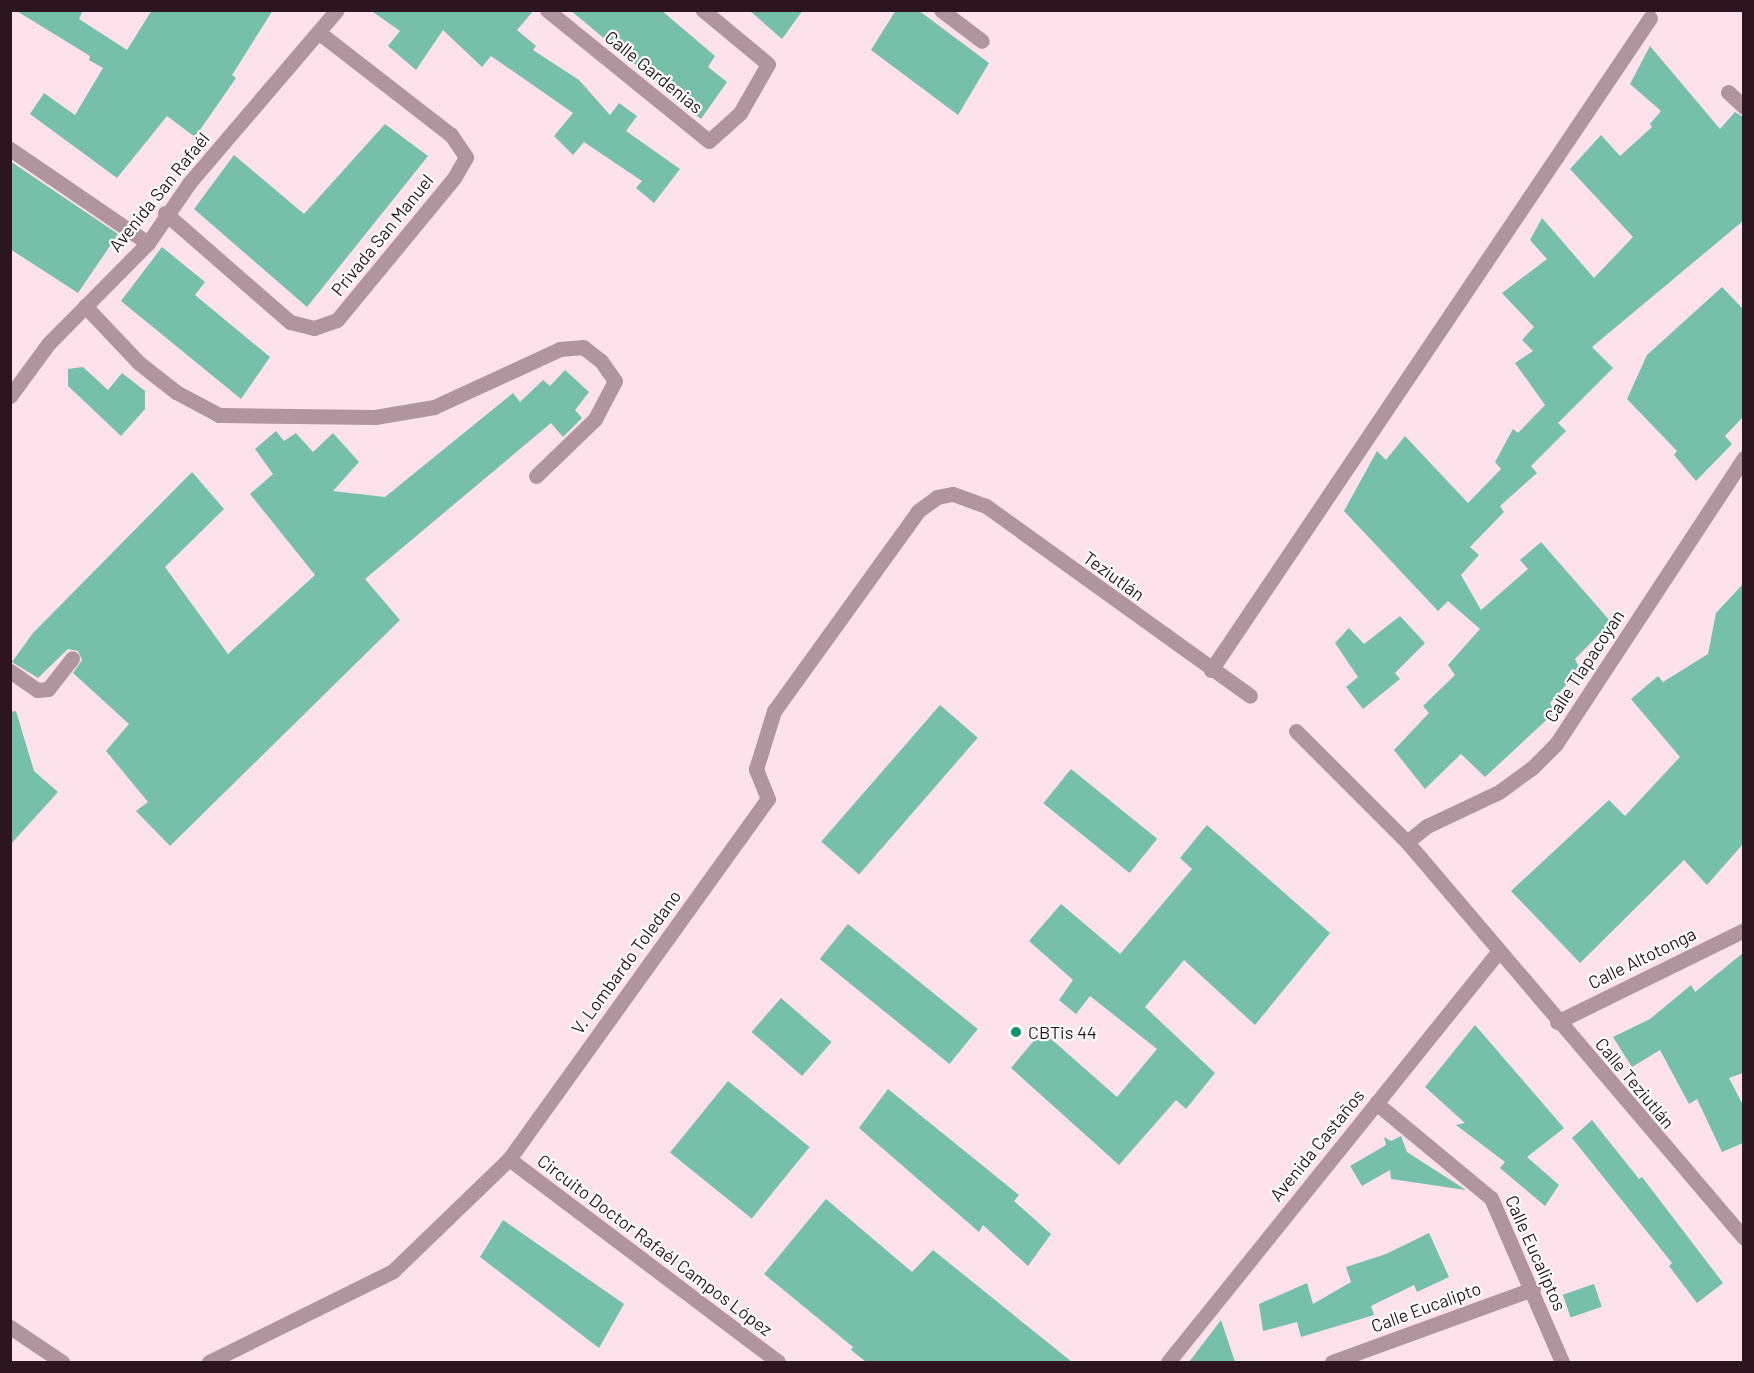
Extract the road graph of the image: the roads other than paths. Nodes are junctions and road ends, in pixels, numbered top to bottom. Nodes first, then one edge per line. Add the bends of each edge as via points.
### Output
1 (337, 10) edge
2 (547, 10) edge
3 (703, 10) edge
4 (941, 10) edge
5 (1650, 18) dead end
6 (318, 32) junction
7 (982, 41) dead end
8 (1728, 92) dead end
9 (1743, 107) edge
10 (10, 149) edge
11 (165, 213) junction
12 (148, 243) junction
13 (85, 306) junction
14 (10, 396) edge
15 (1743, 458) edge
16 (536, 476) dead end
17 (953, 494) joint
18 (72, 658) dead end
19 (1211, 670) junction
20 (10, 671) edge
21 (1250, 696) dead end
22 (1296, 731) dead end
23 (1407, 842) junction
24 (1743, 930) edge
25 (1498, 952) junction
26 (1557, 1022) junction
27 (1376, 1103) junction
28 (509, 1159) junction
29 (1743, 1238) edge
30 (1533, 1289) junction
31 (11, 1328) edge
32 (62, 1362) edge
33 (208, 1362) edge
34 (778, 1362) edge
35 (1168, 1362) edge
36 (1332, 1362) edge
37 (1562, 1362) edge

1 - 6 street, Avenida San Rafaél
2 - 3 street, Calle Gardenias via 709,141 740,113 768,64
4 - 7 street
5 - 19 street
6 - 11 street, Avenida San Rafaél
6 - 11 street, Privada San Manuel via 451,135 466,157 454,178 338,320 314,328 290,322
8 - 9 street
10 - 12 street
11 - 12 street, Avenida San Rafaél
12 - 13 street, Avenida San Rafaél
13 - 14 street, Avenida San Rafaél via 49,343
13 - 16 street via 139,363 176,392 219,415 375,417 434,407 560,349 583,347 601,361 615,381 595,419
15 - 23 street, Calle Tlapacoyan via 1556,744 1533,767 1498,792 1427,826
17 - 19 street, Teziutlán via 986,506
17 - 28 street, V. Lombardo Toledano via 937,497 918,511 774,711 756,770 768,799
18 - 20 street via 48,689 37,690
19 - 21 street, Teziutlán
22 - 23 street
23 - 25 street
24 - 26 street, Calle Altotonga
25 - 26 street, Calle Teziutlán
25 - 27 street, Avenida Castaños
26 - 29 street, Calle Teziutlán
27 - 30 street, Calle Eucaliptos via 1491,1198
27 - 35 street, Avenida Castaños
28 - 33 street, V. Lombardo Toledano via 393,1271
28 - 34 street, Circuito Doctor Rafaél Campos López
30 - 36 street, Calle Eucalipto
30 - 37 street, Calle Eucaliptos
31 - 32 street

